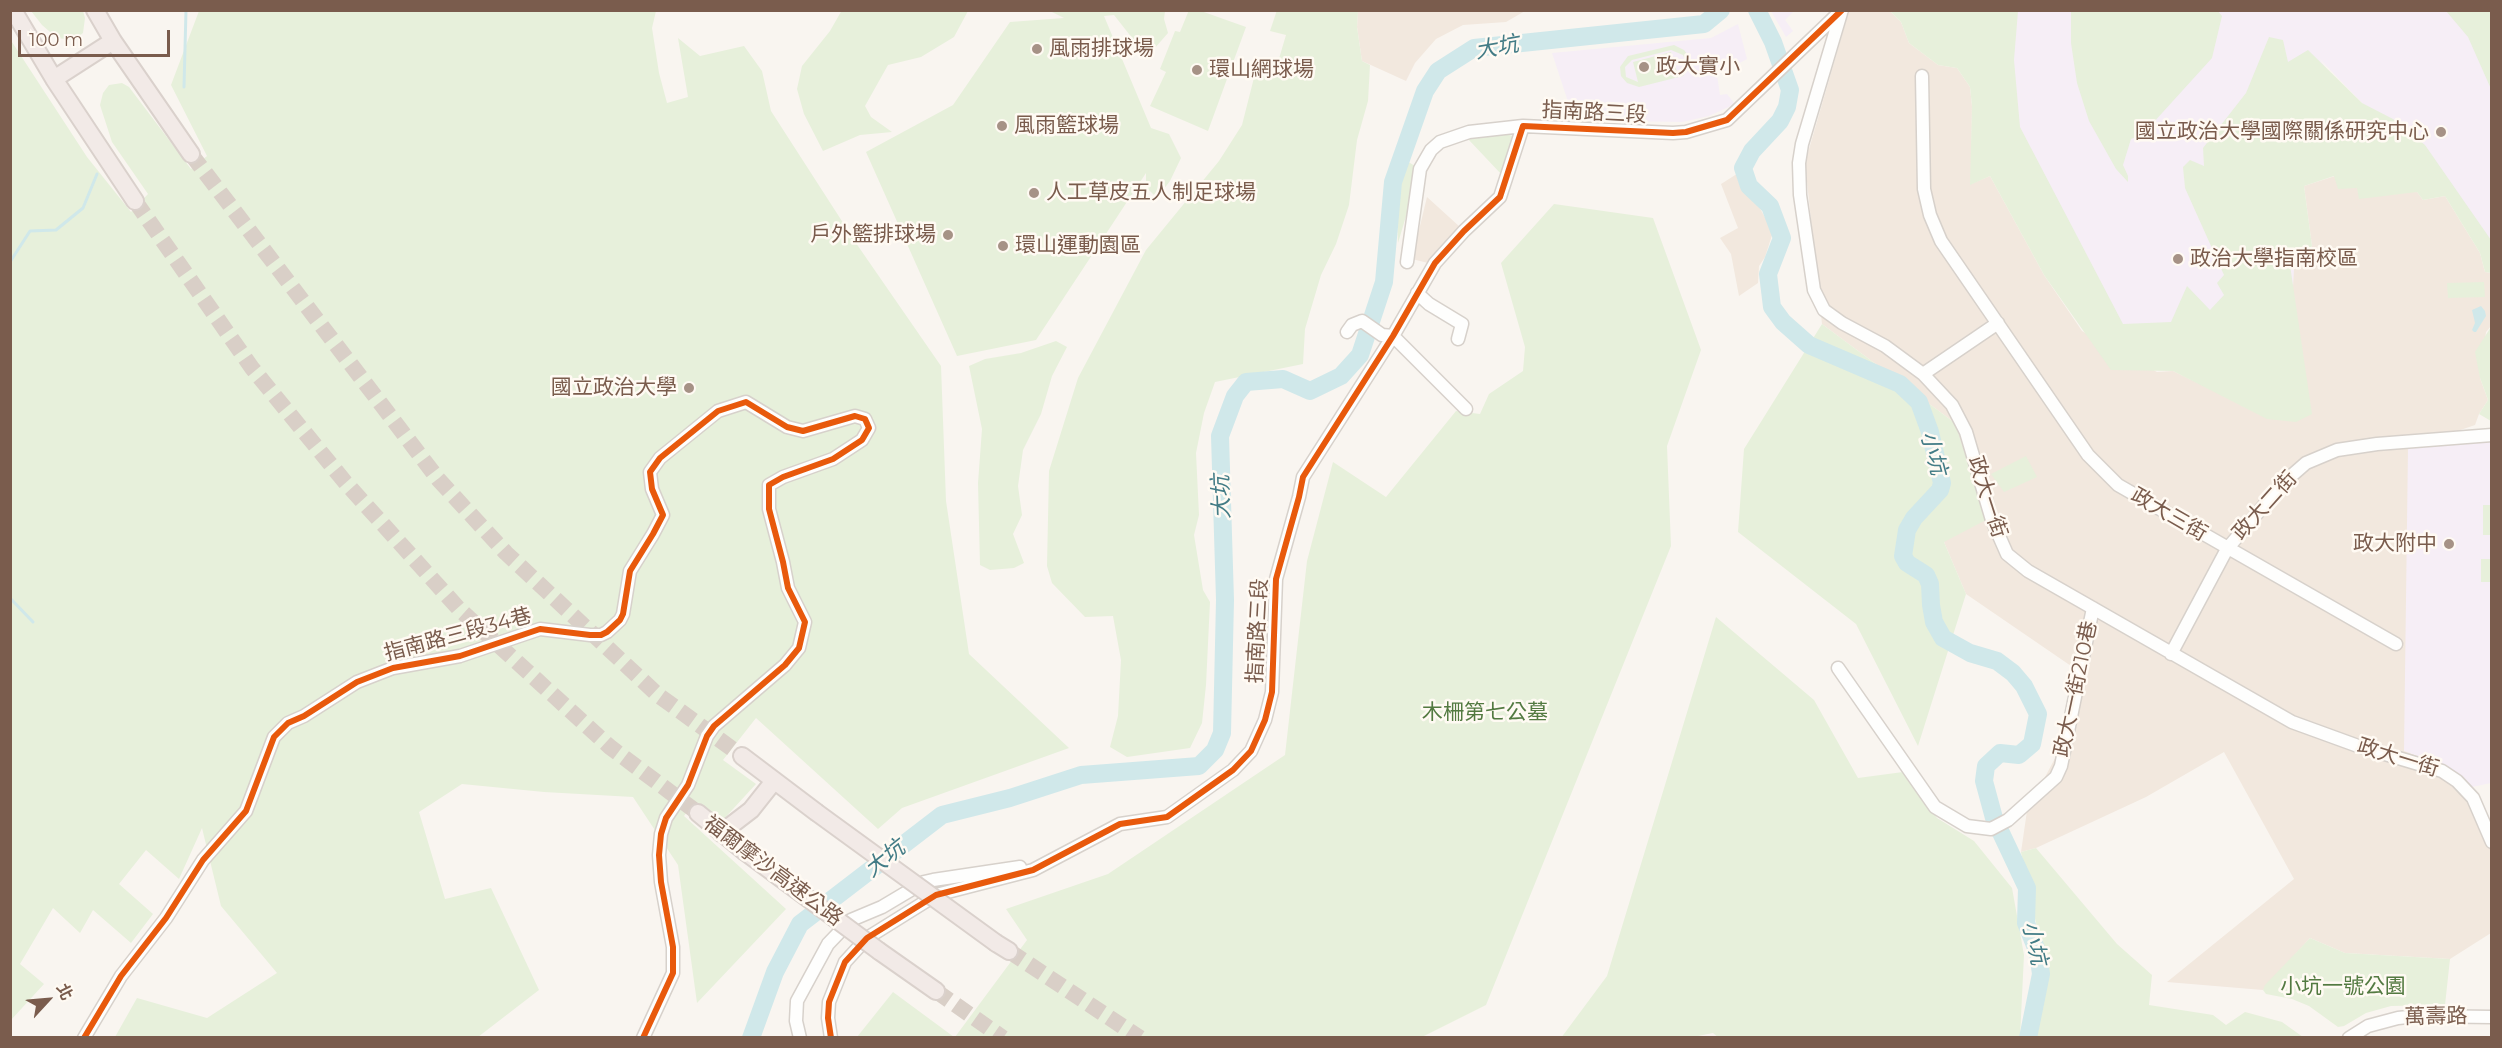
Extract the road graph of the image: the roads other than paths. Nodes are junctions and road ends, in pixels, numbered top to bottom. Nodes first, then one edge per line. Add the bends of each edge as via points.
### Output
1 (13, 10) edge
2 (95, 10) edge
3 (1841, 11) edge
4 (113, 41) junction
5 (1922, 76) dead end
6 (54, 79) junction
7 (1523, 126) junction
8 (191, 154) tunnel mouth
9 (135, 201) tunnel mouth
10 (1407, 262) dead end
11 (1417, 293) junction
12 (1998, 323) junction
13 (1347, 332) dead end
14 (1388, 335) junction
15 (1458, 339) dead end
16 (1923, 374) junction
17 (1466, 409) dead end
18 (2492, 435) edge
19 (2227, 549) junction
20 (2093, 608) junction
21 (2396, 644) dead end
22 (2171, 654) junction
23 (1838, 668) dead end
24 (742, 756) tunnel mouth
25 (774, 781) junction
26 (698, 813) tunnel mouth
27 (720, 832) junction
28 (2492, 842) edge
29 (1051, 862) junction
30 (1002, 947) tunnel mouth
31 (936, 991) tunnel mouth
32 (2492, 1017) edge
33 (84, 1038) edge
34 (643, 1038) edge
35 (800, 1038) edge
36 (831, 1038) edge
37 (2349, 1038) edge

1 - 6 highway
2 - 4 highway
3 - 7 street, 指南路三段 via 1727,120 1686,132
3 - 16 street, 政大一街 via 1799,163 1814,290 1824,310
4 - 6 highway
4 - 8 highway
5 - 12 street, 政大三街 via 1922,163 1930,215 1941,241
6 - 9 highway
7 - 10 street via 1469,132 1440,142 1431,150 1420,169
7 - 11 street, 指南路三段 via 1500,197 1446,249
11 - 14 street, 指南路三段
11 - 15 street via 1462,324
12 - 16 street
12 - 19 street, 政大三街 via 2100,468 2118,485
13 - 14 street via 1362,321
14 - 17 street
14 - 29 street, 指南路三段 via 1303,477 1276,579 1272,692 1251,751 1233,770 1167,817 1120,824
16 - 20 street, 政大一街 via 1960,416 1994,526 2007,554 2018,565
18 - 19 street, 政大二街 via 2378,444 2322,456 2306,463 2282,484
19 - 21 street, 政大三街
19 - 22 street, 政大二街 / 政大二街
20 - 22 street, 政大一街
20 - 23 street, 政大一街210巷 via 2056,777 2008,820 1991,829 1967,826 1935,807
22 - 28 street, 政大一街 via 2292,722 2442,771 2457,780 2473,798
24 - 25 highway
25 - 27 highway via 751,810
25 - 30 highway, bridge
26 - 27 highway, 福爾摩沙高速公路
27 - 31 highway, 福爾摩沙高速公路, bridge
29 - 35 street via 924,882 851,920 828,944 797,1001
29 - 36 street, 指南路三段 via 1012,877 936,895 867,938 845,962 829,1002
32 - 37 street, 萬壽路 via 2398,1018 2368,1026
33 - 34 street, 指南路三段34巷 via 121,976 179,900 203,860 246,811 274,738 288,723 357,682 393,668 460,656 540,629 590,635 607,632 623,614 630,571 663,515 652,489 650,472 660,458 718,411 746,402 787,427 803,431 855,416 865,419 869,428 862,440 833,459 769,485 769,509 788,588 805,622 799,648 714,726 687,785 666,818 659,855 673,947 673,974

